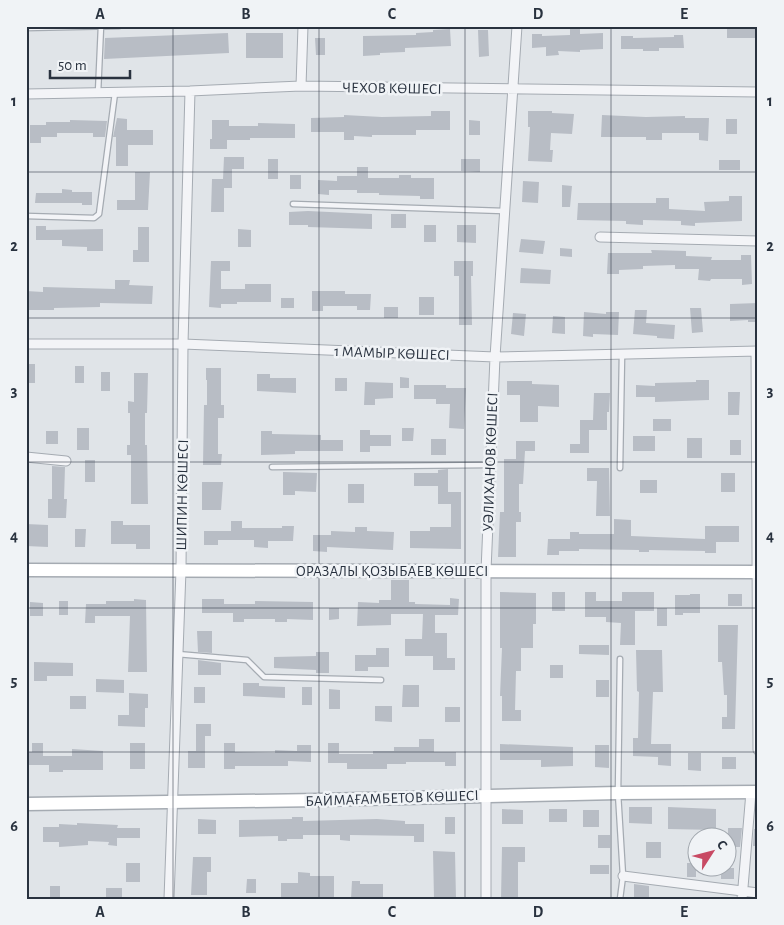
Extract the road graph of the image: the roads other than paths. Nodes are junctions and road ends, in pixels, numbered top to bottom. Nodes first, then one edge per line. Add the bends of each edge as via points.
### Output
1 (119, 26) edge
2 (303, 26) edge
3 (517, 26) edge
4 (101, 27) edge
5 (26, 28) edge
6 (301, 86) junction
7 (511, 90) junction
8 (190, 91) junction
9 (758, 92) edge
10 (98, 93) junction
11 (115, 93) junction
12 (26, 94) edge
13 (293, 204) dead end
14 (504, 211) junction
15 (26, 216) edge
16 (600, 237) dead end
17 (758, 240) edge
18 (26, 344) edge
19 (184, 344) junction
20 (757, 351) edge
21 (622, 354) junction
22 (495, 357) junction
23 (26, 457) edge
24 (66, 460) dead end
25 (490, 465) junction
26 (272, 466) dead end
27 (620, 468) dead end
28 (26, 570) edge
29 (181, 570) junction
30 (486, 571) junction
31 (757, 572) edge
32 (177, 654) junction
33 (620, 659) dead end
34 (381, 680) dead end
35 (758, 750) edge
36 (754, 792) edge
37 (618, 793) junction
38 (486, 795) junction
39 (171, 802) junction
40 (26, 804) edge
41 (623, 876) junction
42 (758, 893) edge
43 (742, 895) edge
44 (169, 899) edge
45 (486, 899) edge
46 (620, 899) edge

1 - 4 lane
2 - 6 street
3 - 7 street, УӘЛИХАНОВ КӨШЕСІ
4 - 5 lane
4 - 10 lane
6 - 7 street, ЧЕХОВ КӨШЕСІ
6 - 8 street, ЧЕХОВ КӨШЕСІ
7 - 9 street, ЧЕХОВ КӨШЕСІ
7 - 14 street, УӘЛИХАНОВ КӨШЕСІ
8 - 11 street, ЧЕХОВ КӨШЕСІ
8 - 19 street, ШИПИН КӨШЕСІ
10 - 11 street, ЧЕХОВ КӨШЕСІ
10 - 12 street, ЧЕХОВ КӨШЕСІ
11 - 15 lane via 99,214 94,218
13 - 14 lane
14 - 22 street, УӘЛИХАНОВ КӨШЕСІ
16 - 17 street
18 - 19 street, 1 МАМЫР КӨШЕСІ
19 - 22 street, 1 МАМЫР КӨШЕСІ
19 - 29 street, ШИПИН КӨШЕСІ
20 - 21 street, 1 МАМЫР КӨШЕСІ
20 - 31 street
21 - 22 street, 1 МАМЫР КӨШЕСІ
21 - 27 lane
22 - 25 street, УӘЛИХАНОВ КӨШЕСІ
23 - 24 street
25 - 26 lane
25 - 30 street, УӘЛИХАНОВ КӨШЕСІ
28 - 29 street, ОРАЗАЛЫ ҚОЗЫБАЕВ КӨШЕСІ
29 - 30 street, ОРАЗАЛЫ ҚОЗЫБАЕВ КӨШЕСІ
29 - 32 street, ШИПИН КӨШЕСІ
30 - 31 street, ОРАЗАЛЫ ҚОЗЫБАЕВ КӨШЕСІ
30 - 38 street, УӘЛИХАНОВ КӨШЕСІ
31 - 35 street
32 - 34 lane via 247,660 264,677
32 - 39 street, ШИПИН КӨШЕСІ
33 - 37 lane
36 - 37 street, БАЙМАҒАМБЕТОВ КӨШЕСІ
36 - 43 street
37 - 38 street, БАЙМАҒАМБЕТОВ КӨШЕСІ
37 - 41 lane
38 - 39 street, БАЙМАҒАМБЕТОВ КӨШЕСІ
38 - 45 street, УӘЛИХАНОВ КӨШЕСІ
39 - 40 street, БАЙМАҒАМБЕТОВ КӨШЕСІ
39 - 44 street, ШИПИН КӨШЕСІ
41 - 43 street
41 - 46 lane
42 - 43 street

